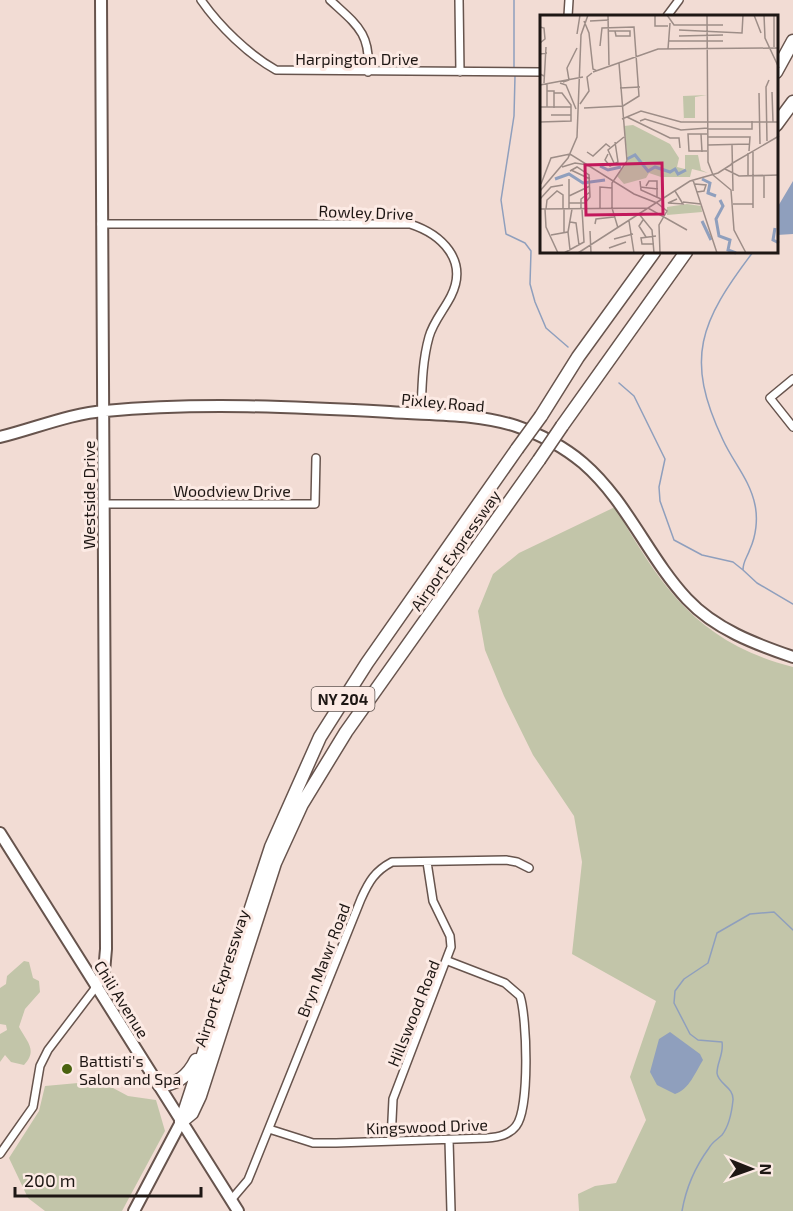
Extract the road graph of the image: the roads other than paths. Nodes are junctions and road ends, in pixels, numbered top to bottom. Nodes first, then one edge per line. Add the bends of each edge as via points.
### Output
1 (101, 0) edge
2 (201, 0) edge
3 (330, 0) edge
4 (569, 0) edge
5 (679, 0) edge
6 (460, 1) edge
7 (568, 15) edge
8 (668, 15) edge
9 (793, 41) edge
10 (793, 57) edge
11 (778, 70) edge
12 (368, 72) junction
13 (460, 72) junction
14 (540, 72) edge
15 (778, 79) edge
16 (793, 103) edge
17 (779, 122) edge
18 (101, 224) junction
19 (653, 254) edge
20 (685, 254) edge
21 (793, 379) edge
22 (103, 411) junction
23 (421, 414) junction
24 (793, 427) edge
25 (0, 437) edge
26 (316, 458) dead end
27 (104, 504) junction
28 (793, 657) edge
29 (1, 838) edge
30 (427, 862) junction
31 (529, 868) dead end
32 (448, 960) junction
33 (96, 987) junction
34 (210, 1032) junction
35 (159, 1085) junction
36 (181, 1122) junction
37 (269, 1129) junction
38 (448, 1140) junction
39 (391, 1141) junction
40 (0, 1154) edge
41 (231, 1200) junction
42 (134, 1211) edge
43 (238, 1211) edge
44 (451, 1211) edge

1 - 18 street, Westside Drive
2 - 12 street, Harpington Drive via 211,14 276,70
3 - 12 street via 362,31
4 - 7 street
5 - 8 street
6 - 13 street
9 - 11 highway
10 - 15 highway
12 - 13 street, Harpington Drive
13 - 14 street, Harpington Drive
16 - 17 highway
18 - 22 street, Westside Drive
18 - 23 street, Rowley Drive via 410,224 435,235 450,250 455,283 428,339
19 - 34 highway, Airport Expressway / NY 204, bridge via 320,736 271,847
20 - 36 highway, Airport Expressway / NY 204, bridge via 346,732 302,804 272,874 200,1096 192,1113
21 - 24 street via 770,398
22 - 23 street, Pixley Road via 264,407
22 - 25 street, Pixley Road
22 - 27 street, Westside Drive
23 - 28 street, Pixley Road via 505,424 536,434 564,450 583,463 615,496 688,600 739,636
26 - 27 street, Woodview Drive via 315,504
27 - 33 street, Westside Drive via 106,949 104,972
29 - 33 street, Chili Avenue
30 - 31 street, Bryn Mawr Road via 506,860
30 - 32 street, Hillswood Road via 433,901 450,936
30 - 37 street, Bryn Mawr Road via 392,862 368,882
32 - 38 street, Kingswood Drive via 513,988 520,996 524,1106 516,1126 507,1134
32 - 39 street, Hillswood Road via 393,1099
33 - 35 street, Chili Avenue
33 - 40 street via 48,1050 40,1066 33,1107
34 - 35 highway via 186,1077 170,1085
34 - 36 highway, Airport Expressway / NY 204
35 - 36 street, Chili Avenue
36 - 41 street, Chili Avenue
36 - 42 street
37 - 39 street, Kingswood Drive via 313,1143
37 - 41 street, Bryn Mawr Road via 248,1180
38 - 39 street, Kingswood Drive
38 - 44 street
41 - 43 street, Chili Avenue

